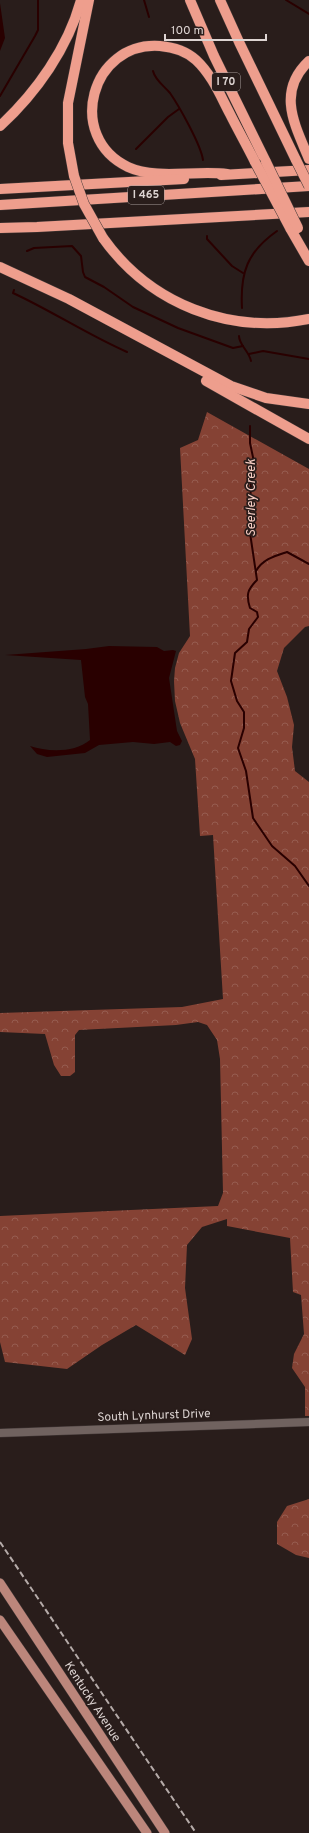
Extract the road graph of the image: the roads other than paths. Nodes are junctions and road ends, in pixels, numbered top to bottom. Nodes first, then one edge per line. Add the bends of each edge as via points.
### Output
1 (81, 0) edge
2 (89, 0) edge
3 (190, 0) edge
4 (220, 0) edge
5 (309, 60) edge
6 (0, 126) edge
7 (309, 159) edge
8 (309, 170) edge
9 (227, 174) junction
10 (309, 186) edge
11 (0, 189) edge
12 (0, 205) edge
13 (309, 212) edge
14 (0, 228) edge
15 (294, 228) junction
16 (309, 251) edge
17 (309, 261) edge
18 (0, 267) edge
19 (309, 319) edge
20 (110, 323) junction
21 (309, 404) edge
22 (309, 439) edge
23 (309, 1422) edge
24 (0, 1432) edge
25 (0, 1583) edge
26 (0, 1620) edge
27 (147, 1833) edge
28 (165, 1833) edge

1 - 6 highway via 70,30 50,66 23,102
2 - 19 highway, bridge via 68,103 68,143 74,176 86,208 103,238 138,276 163,294 188,307 226,320 244,322 271,323
3 - 15 highway, I 70, bridge
4 - 10 highway, I 70, bridge
5 - 7 highway via 295,81 290,111
8 - 9 highway
9 - 11 highway via 213,177
9 - 15 highway, bridge via 145,172 128,167 109,153 94,126 92,106 95,89 111,63 127,52 145,46 165,46 190,55 211,78
10 - 12 highway, I 465
13 - 14 highway, I 465
15 - 16 highway, I 70
15 - 17 highway
18 - 20 highway via 69,299
20 - 21 highway via 243,391 278,401
20 - 22 highway via 165,358
23 - 24 main road, South Lynhurst Drive
25 - 28 main road, Kentucky Avenue
26 - 27 main road

